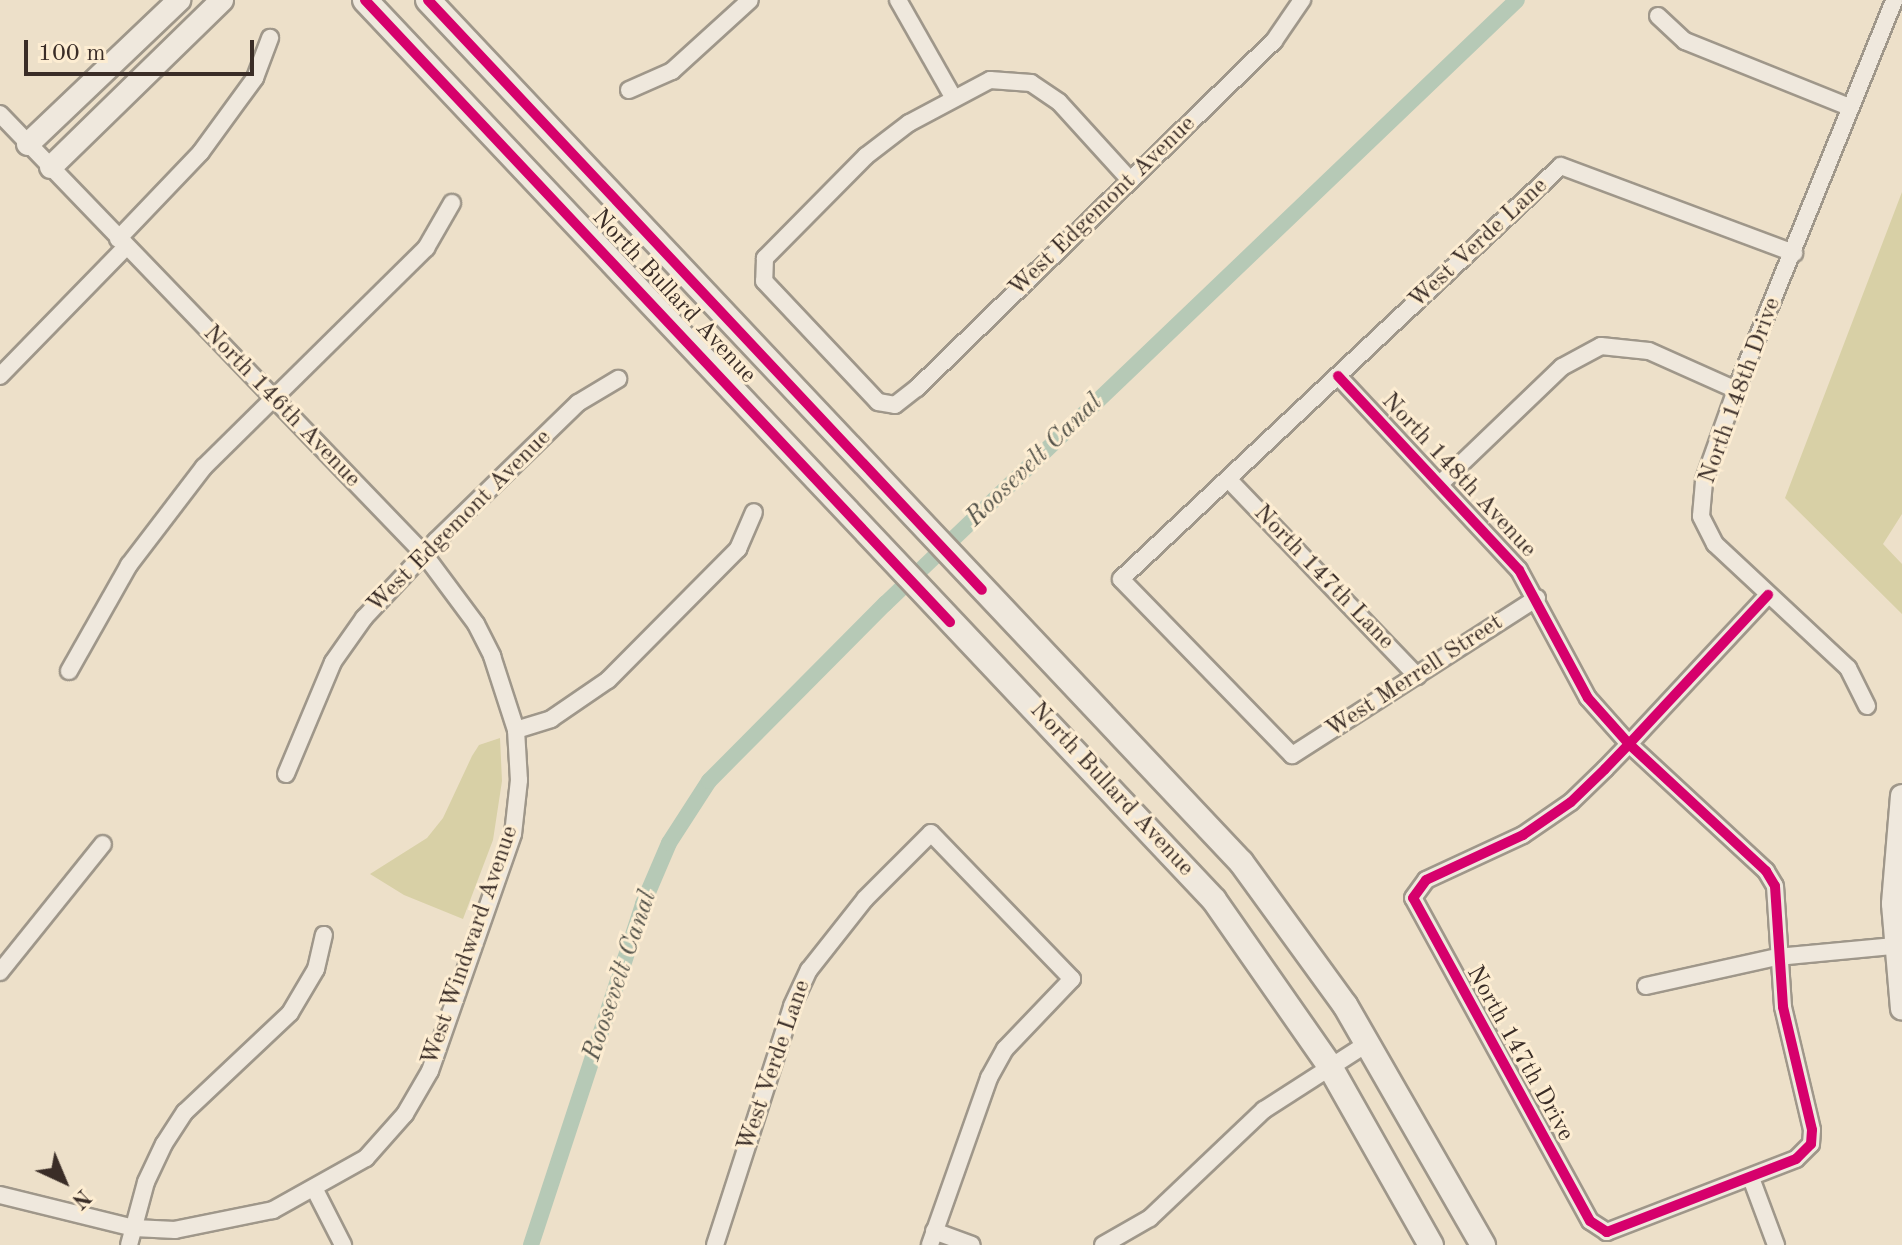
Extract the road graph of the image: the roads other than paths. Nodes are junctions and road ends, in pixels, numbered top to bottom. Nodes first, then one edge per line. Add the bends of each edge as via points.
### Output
1 (179, 0) edge
2 (222, 0) edge
3 (365, 0) edge
4 (428, 0) edge
5 (750, 0) edge
6 (898, 0) edge
7 (1894, 0) edge
8 (1299, 1) edge
9 (1658, 16) dead end
10 (270, 38) dead end
11 (629, 90) dead end
12 (953, 97) junction
13 (1849, 107) junction
14 (0, 114) edge
15 (28, 144) junction
16 (51, 167) junction
17 (1130, 180) junction
18 (452, 203) dead end
19 (122, 243) junction
20 (1794, 253) junction
21 (0, 376) edge
22 (1338, 376) junction
23 (618, 379) dead end
24 (1736, 390) junction
25 (270, 397) junction
26 (1229, 480) junction
27 (1440, 484) junction
28 (754, 512) dead end
29 (424, 554) junction
30 (1768, 595) junction
31 (1537, 598) junction
32 (69, 671) dead end
33 (1417, 676) junction
34 (1867, 706) dead end
35 (516, 730) junction
36 (1629, 744) junction
37 (1292, 755) joint
38 (286, 774) dead end
39 (1902, 796) edge
40 (103, 844) dead end
41 (324, 935) dead end
42 (1894, 946) junction
43 (1777, 957) junction
44 (0, 972) edge
45 (1646, 986) dead end
46 (1902, 1009) edge
47 (1368, 1043) junction
48 (1329, 1065) junction
49 (1751, 1178) junction
50 (315, 1190) junction
51 (0, 1195) edge
52 (134, 1228) junction
53 (932, 1238) edge
54 (129, 1245) edge
55 (343, 1245) edge
56 (715, 1245) edge
57 (972, 1245) edge
58 (1103, 1245) edge
59 (1431, 1245) edge
60 (1483, 1245) edge
61 (1776, 1245) edge

1 - 15 street
2 - 16 street
3 - 48 main road, North Bullard Avenue via 1214,900
4 - 47 main road, North Bullard Avenue via 1241,862 1313,956
5 - 11 street via 672,71
6 - 12 street
7 - 13 street
8 - 17 street, West Edgemont Avenue via 1274,41
9 - 13 street via 1685,41
10 - 19 street via 255,78 201,152
12 - 17 street via 990,80 1031,83 1059,102
12 - 17 street, West Edgemont Avenue via 866,156 761,269 770,291 878,402 895,405
13 - 20 street
14 - 15 street, North 146th Avenue
15 - 16 street, North 146th Avenue
16 - 19 street, North 146th Avenue
18 - 25 street via 426,248
19 - 21 street
19 - 25 street, North 146th Avenue
20 - 22 street, West Verde Lane via 1561,166
20 - 24 street, North 148th Drive
22 - 26 street, West Verde Lane
22 - 27 street, North 148th Avenue
23 - 29 street, West Edgemont Avenue via 578,403
24 - 27 street via 1649,351 1601,346 1562,367
24 - 30 street, North 148th Drive via 1704,480 1701,516 1715,544
25 - 29 street, North 146th Avenue
25 - 32 street via 163,518 129,565
26 - 33 street, North 147th Lane
26 - 37 street, West Verde Lane via 1121,579
27 - 31 street, North 148th Avenue via 1519,570
28 - 35 street via 738,549 608,680 551,719
29 - 35 street, North 146th Avenue via 476,624
29 - 38 street, West Edgemont Avenue via 364,618 333,662
30 - 34 street, North 148th Drive via 1848,668
30 - 36 street
31 - 33 street, West Merrell Street
31 - 36 street, North 148th Avenue via 1588,698
33 - 37 street, West Merrell Street
35 - 50 street, West Windward Avenue via 519,780 513,834 430,1071 405,1114 366,1158
36 - 43 street, North 148th Avenue via 1772,878
36 - 49 street, North 147th Drive via 1548,820 1418,887 1415,909 1590,1221 1607,1232
39 - 42 street via 1893,861
40 - 44 street
41 - 52 street via 316,969 290,1013 185,1112 164,1144
42 - 43 street
42 - 46 street
43 - 45 street
43 - 49 street, North 148th Avenue via 1791,1054 1813,1138 1796,1159
47 - 48 street
47 - 60 main road, North Bullard Avenue
48 - 58 street via 1264,1110 1150,1218
48 - 59 main road, North Bullard Avenue
49 - 61 street
50 - 52 street, West Windward Avenue via 244,1220 175,1230
50 - 55 street
51 - 52 street, West Windward Avenue
52 - 54 street
53 - 56 street, West Verde Lane via 989,1078 1005,1049 1072,979 931,833 865,899 809,970 792,1006
53 - 57 street

